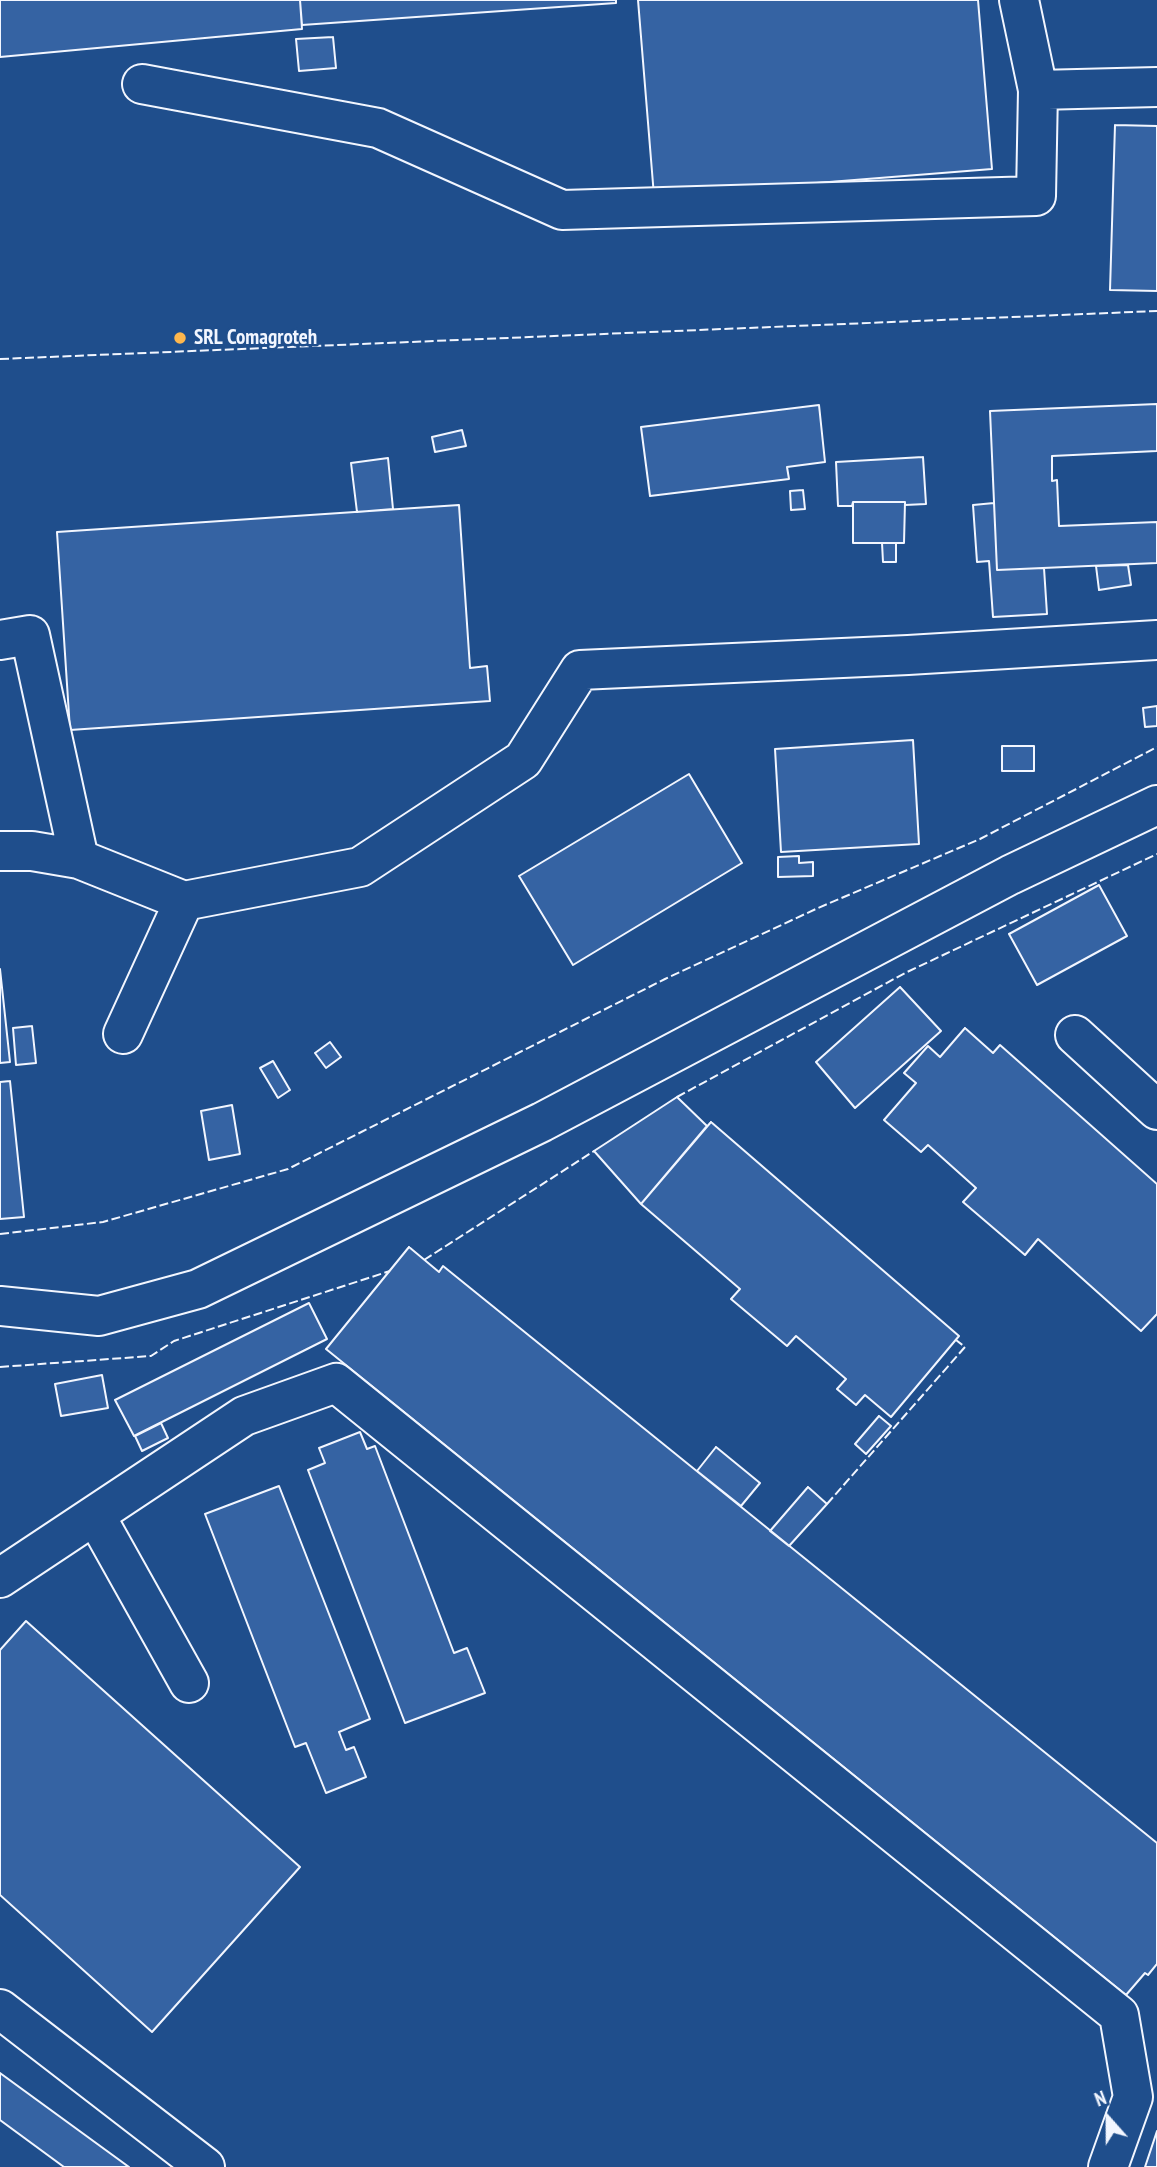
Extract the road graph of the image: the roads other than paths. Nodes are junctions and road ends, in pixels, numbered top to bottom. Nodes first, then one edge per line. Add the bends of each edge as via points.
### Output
1 (1019, 0) edge
2 (142, 83) dead end
3 (1157, 87) edge
4 (1038, 90) junction
5 (0, 640) edge
6 (1157, 640) edge
7 (1157, 805) edge
8 (0, 851) edge
9 (79, 859) junction
10 (184, 901) junction
11 (123, 1034) dead end
12 (1075, 1035) dead end
13 (1157, 1110) edge
14 (0, 1306) edge
15 (95, 1515) junction
16 (0, 1578) edge
17 (189, 1683) dead end
18 (0, 2009) edge
19 (205, 2167) edge
20 (1108, 2167) edge

1 - 4 lane
2 - 4 lane via 378,128 562,210 1035,196
3 - 4 lane
5 - 9 lane via 30,635
6 - 10 lane via 580,670 523,760 360,867
7 - 14 lane via 1010,875 542,1122 198,1289 99,1316
8 - 9 lane
9 - 10 lane
10 - 11 lane
12 - 13 lane
15 - 16 lane
15 - 17 lane
15 - 20 lane via 244,1416 336,1383 1119,2015 1133,2097
18 - 19 lane

